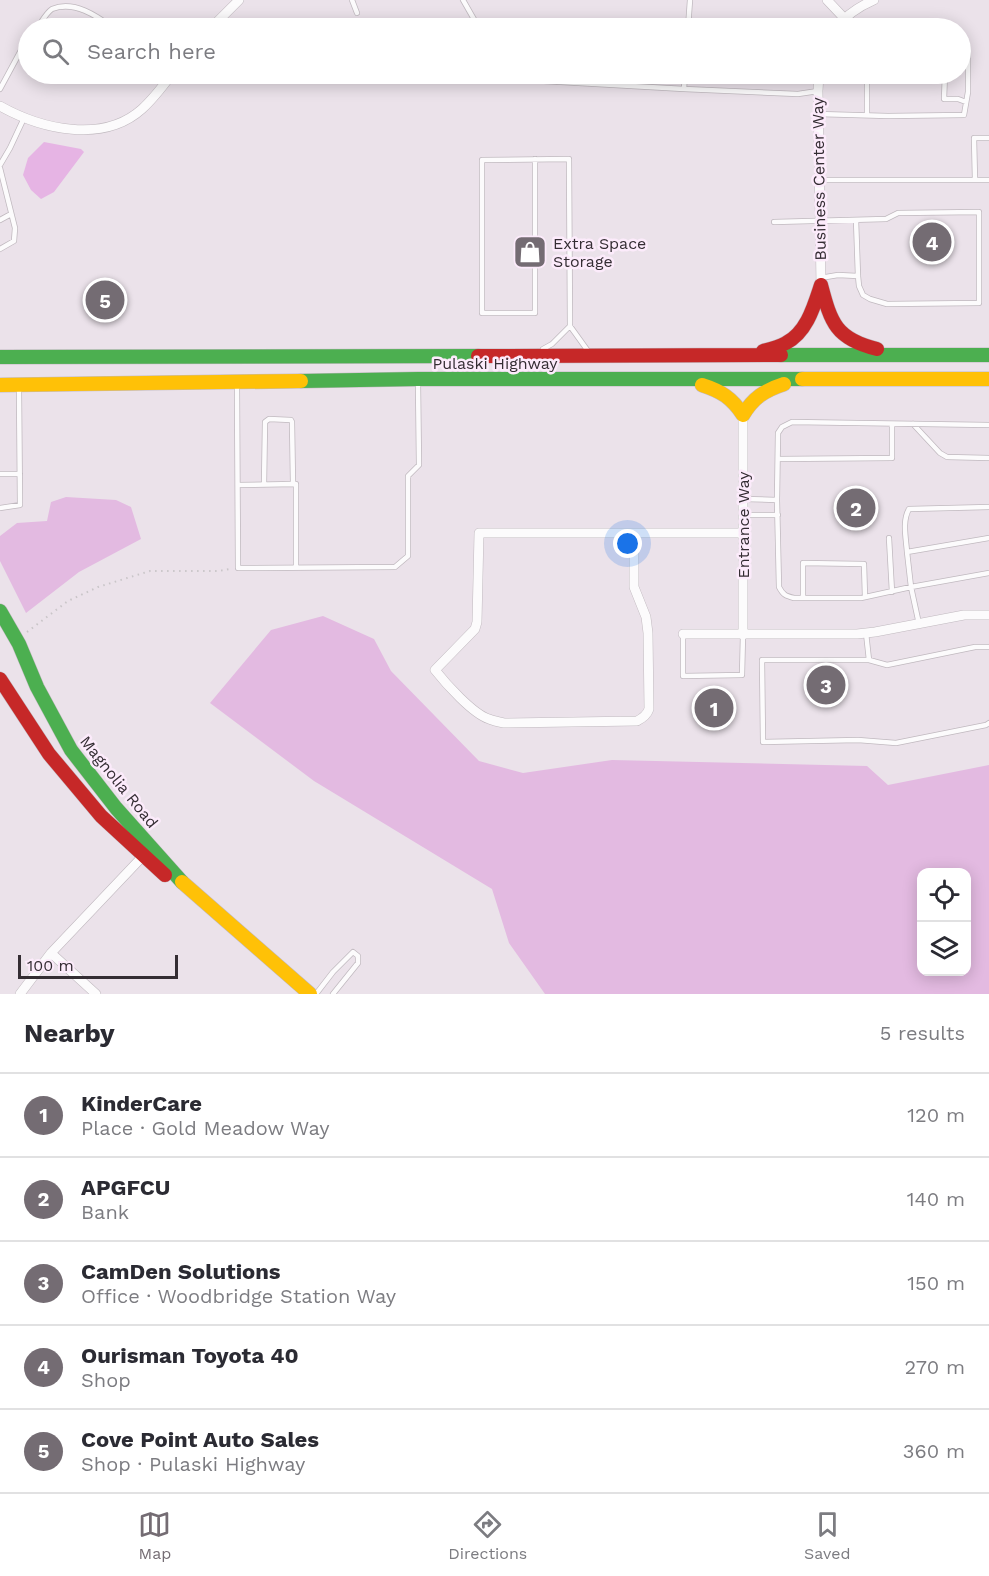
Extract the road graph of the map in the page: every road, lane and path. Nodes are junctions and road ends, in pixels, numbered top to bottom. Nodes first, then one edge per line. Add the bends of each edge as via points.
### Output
1 (239, 0) edge
2 (352, 0) edge
3 (463, 0) edge
4 (690, 0) edge
5 (827, 0) edge
6 (874, 0) edge
7 (357, 12) dead end
8 (44, 18) edge
9 (99, 18) edge
10 (221, 18) edge
11 (474, 18) edge
12 (689, 18) edge
13 (844, 18) joint
14 (18, 56) edge
15 (164, 84) edge
16 (596, 84) edge
17 (684, 84) edge
18 (818, 84) edge
19 (867, 84) edge
20 (945, 84) edge
21 (968, 84) edge
22 (0, 89) edge
23 (684, 89) junction
24 (818, 91) junction
25 (966, 102) junction
26 (0, 106) edge
27 (818, 114) junction
28 (867, 115) junction
29 (24, 118) junction
30 (989, 138) edge
31 (535, 159) junction
32 (0, 166) edge
33 (819, 180) junction
34 (975, 180) junction
35 (989, 180) edge
36 (11, 214) junction
37 (0, 220) edge
38 (856, 220) junction
39 (819, 221) junction
40 (774, 222) dead end
41 (0, 249) edge
42 (858, 276) junction
43 (820, 282) junction
44 (570, 326) junction
45 (905, 355) junction
46 (989, 355) edge
47 (531, 356) junction
48 (591, 356) junction
49 (748, 356) junction
50 (0, 357) edge
51 (418, 379) junction
52 (801, 379) junction
53 (989, 379) edge
54 (683, 380) junction
55 (237, 381) junction
56 (19, 385) junction
57 (0, 386) edge
58 (743, 415) junction
59 (892, 424) junction
60 (913, 424) junction
61 (989, 425) edge
62 (989, 458) edge
63 (777, 459) junction
64 (0, 474) edge
65 (20, 474) junction
66 (293, 484) junction
67 (238, 485) junction
68 (264, 485) junction
69 (743, 499) junction
70 (777, 500) junction
71 (989, 507) edge
72 (0, 508) edge
73 (743, 515) junction
74 (778, 515) junction
75 (634, 532) junction
76 (743, 532) junction
77 (889, 538) dead end
78 (989, 538) edge
79 (907, 552) junction
80 (296, 567) junction
81 (238, 568) junction
82 (989, 573) edge
83 (911, 587) junction
84 (892, 592) junction
85 (866, 597) junction
86 (803, 598) junction
87 (0, 611) edge
88 (989, 615) edge
89 (919, 624) junction
90 (866, 633) junction
91 (683, 634) joint
92 (742, 635) junction
93 (16, 640) junction
94 (989, 647) edge
95 (869, 660) junction
96 (0, 679) edge
97 (989, 723) edge
98 (144, 855) junction
99 (252, 943) junction
100 (51, 953) junction
101 (20, 994) edge
102 (96, 994) edge
103 (310, 994) edge
104 (316, 994) edge
105 (333, 994) edge

1 - 10 street
2 - 7 lane
3 - 11 lane
4 - 12 lane
5 - 13 street
6 - 13 street
8 - 9 lane via 51,9 68,4 87,9
14 - 22 lane
15 - 29 street via 140,111 103,128 60,129
16 - 23 lane
17 - 23 lane
18 - 24 street, Business Center Way
19 - 28 lane
20 - 25 lane via 944,99
21 - 25 lane
23 - 24 lane via 798,94
24 - 27 street, Business Center Way
25 - 28 lane via 964,115
26 - 29 street
27 - 28 lane
27 - 33 street, Business Center Way
29 - 32 lane
30 - 34 lane via 974,138
31 - 31 lane via 482,159 482,313 535,313
31 - 44 lane via 569,159
32 - 36 lane
33 - 34 lane
33 - 39 street, Business Center Way
34 - 35 lane
36 - 37 lane
36 - 41 lane via 14,241
38 - 39 lane
38 - 42 lane
38 - 42 lane via 886,219 898,213 979,212 979,303 887,304 863,295
39 - 40 lane
39 - 43 street, Business Center Way
42 - 43 lane via 838,275
43 - 45 main road via 827,310 846,338
43 - 49 main road via 808,320 790,340
44 - 47 lane via 552,344
44 - 48 lane
45 - 46 main road, Pulaski Highway
45 - 49 main road, Pulaski Highway
47 - 48 main road, Pulaski Highway
47 - 50 main road, Pulaski Highway
48 - 49 main road, Pulaski Highway
51 - 54 main road, Pulaski Highway
51 - 55 main road, Pulaski Highway
51 - 80 lane via 419,465 408,476 408,556 395,567
52 - 53 main road, Pulaski Highway
52 - 54 main road, Pulaski Highway
52 - 58 main road via 757,395
54 - 58 main road via 724,392
55 - 56 main road, Pulaski Highway
55 - 67 lane
56 - 57 main road, Pulaski Highway
56 - 65 lane
58 - 69 street, Entrance Way
59 - 60 lane
59 - 63 lane via 792,422 778,433
59 - 63 lane via 892,458
60 - 61 lane
60 - 62 lane via 947,457
63 - 70 lane
64 - 65 lane
65 - 72 lane via 20,505
66 - 68 lane
66 - 68 lane via 292,422 269,419 265,422
66 - 80 lane
67 - 68 lane
67 - 81 lane
69 - 70 lane
69 - 73 street, Entrance Way
70 - 74 lane
71 - 79 lane via 909,509 905,529
73 - 74 lane
73 - 76 street, Entrance Way
74 - 86 lane via 779,587 787,597
75 - 75 street via 479,533 477,622 435,670 477,712 504,723 642,719 649,709 648,633 634,587
75 - 76 street
76 - 92 street, Entrance Way
77 - 84 lane
78 - 79 lane
79 - 83 lane
80 - 81 lane
81 - 93 path via 150,572 98,587 68,601
82 - 83 lane
83 - 84 lane
83 - 89 lane
84 - 85 lane
85 - 86 lane
85 - 86 lane via 864,564 803,563
87 - 93 main road, Magnolia Road
88 - 89 street via 964,615
89 - 90 street
90 - 92 street
90 - 95 lane
91 - 92 street
91 - 92 lane via 683,676 742,675
93 - 99 main road, Magnolia Road via 71,750 116,808 173,872
94 - 95 lane via 887,665
95 - 97 lane via 762,660 763,742 896,742
96 - 98 main road, Magnolia Road via 49,754 100,816
98 - 99 main road, Magnolia Road via 191,899
98 - 100 street
99 - 103 main road, Magnolia Road
100 - 101 street
100 - 102 street
104 - 105 lane via 353,951 358,963

